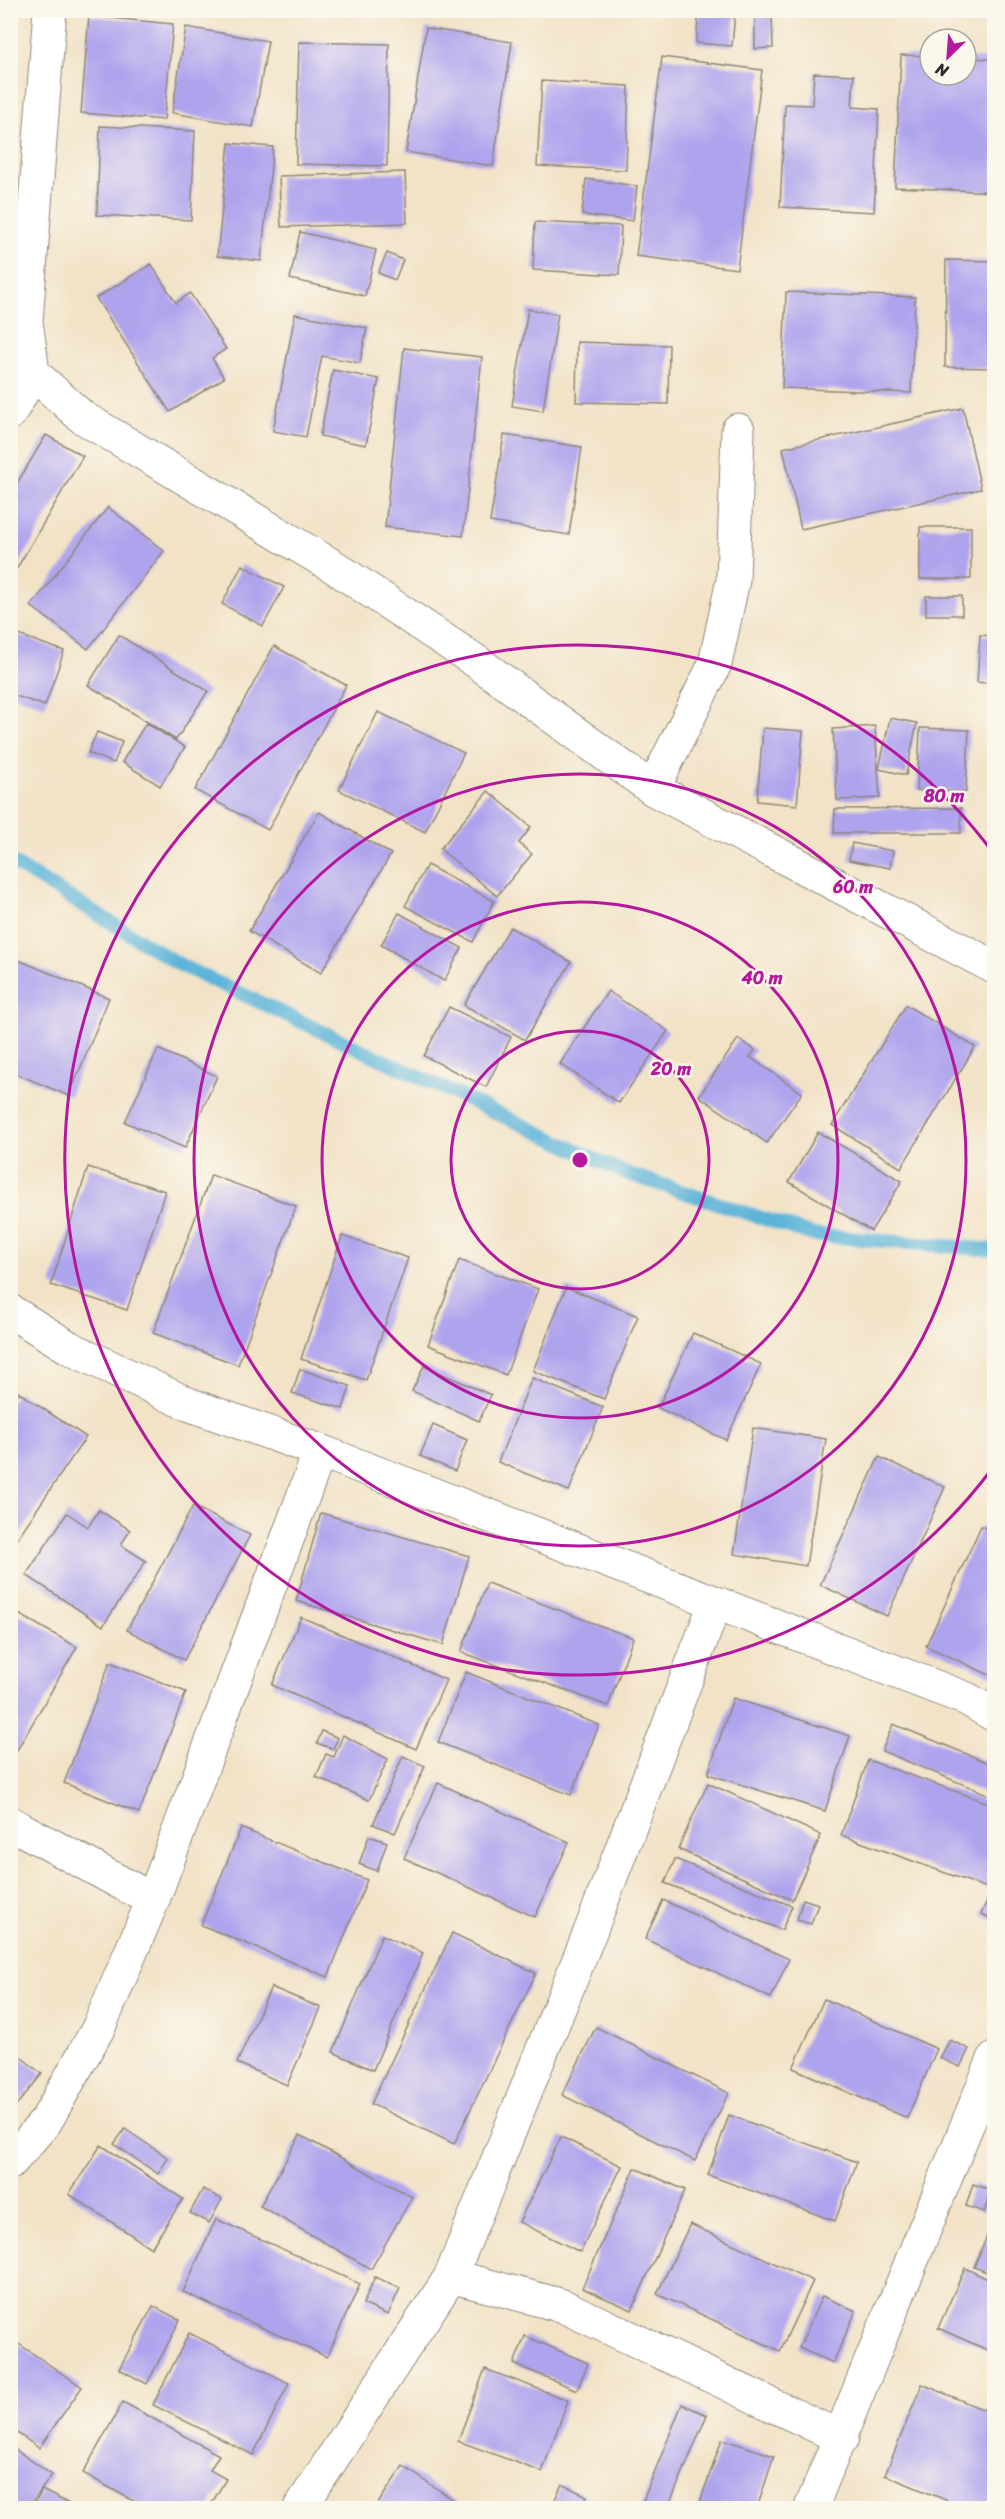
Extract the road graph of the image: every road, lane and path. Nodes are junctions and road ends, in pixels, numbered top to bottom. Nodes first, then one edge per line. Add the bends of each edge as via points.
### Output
1 (50, 10) edge
2 (33, 373) junction
3 (10, 413) edge
4 (738, 430) dead end
5 (653, 789) junction
6 (994, 967) edge
7 (10, 1311) edge
8 (320, 1451) junction
9 (715, 1604) junction
10 (994, 1715) edge
11 (10, 1823) edge
12 (153, 1900) junction
13 (994, 2059) edge
14 (10, 2163) edge
15 (451, 2276) junction
16 (842, 2438) junction
17 (300, 2508) edge
18 (811, 2508) edge

1 - 2 street via 26,321
2 - 3 street
2 - 5 street via 82,417 336,568 477,662
4 - 5 street via 733,580 715,664
5 - 6 street
7 - 8 street via 70,1348 188,1404
8 - 9 street
8 - 12 street
9 - 10 street via 967,1699
9 - 15 street via 586,1943
11 - 12 street
12 - 14 street via 99,2027 46,2121
13 - 16 street
15 - 16 street via 563,2306
15 - 17 street
16 - 18 street

